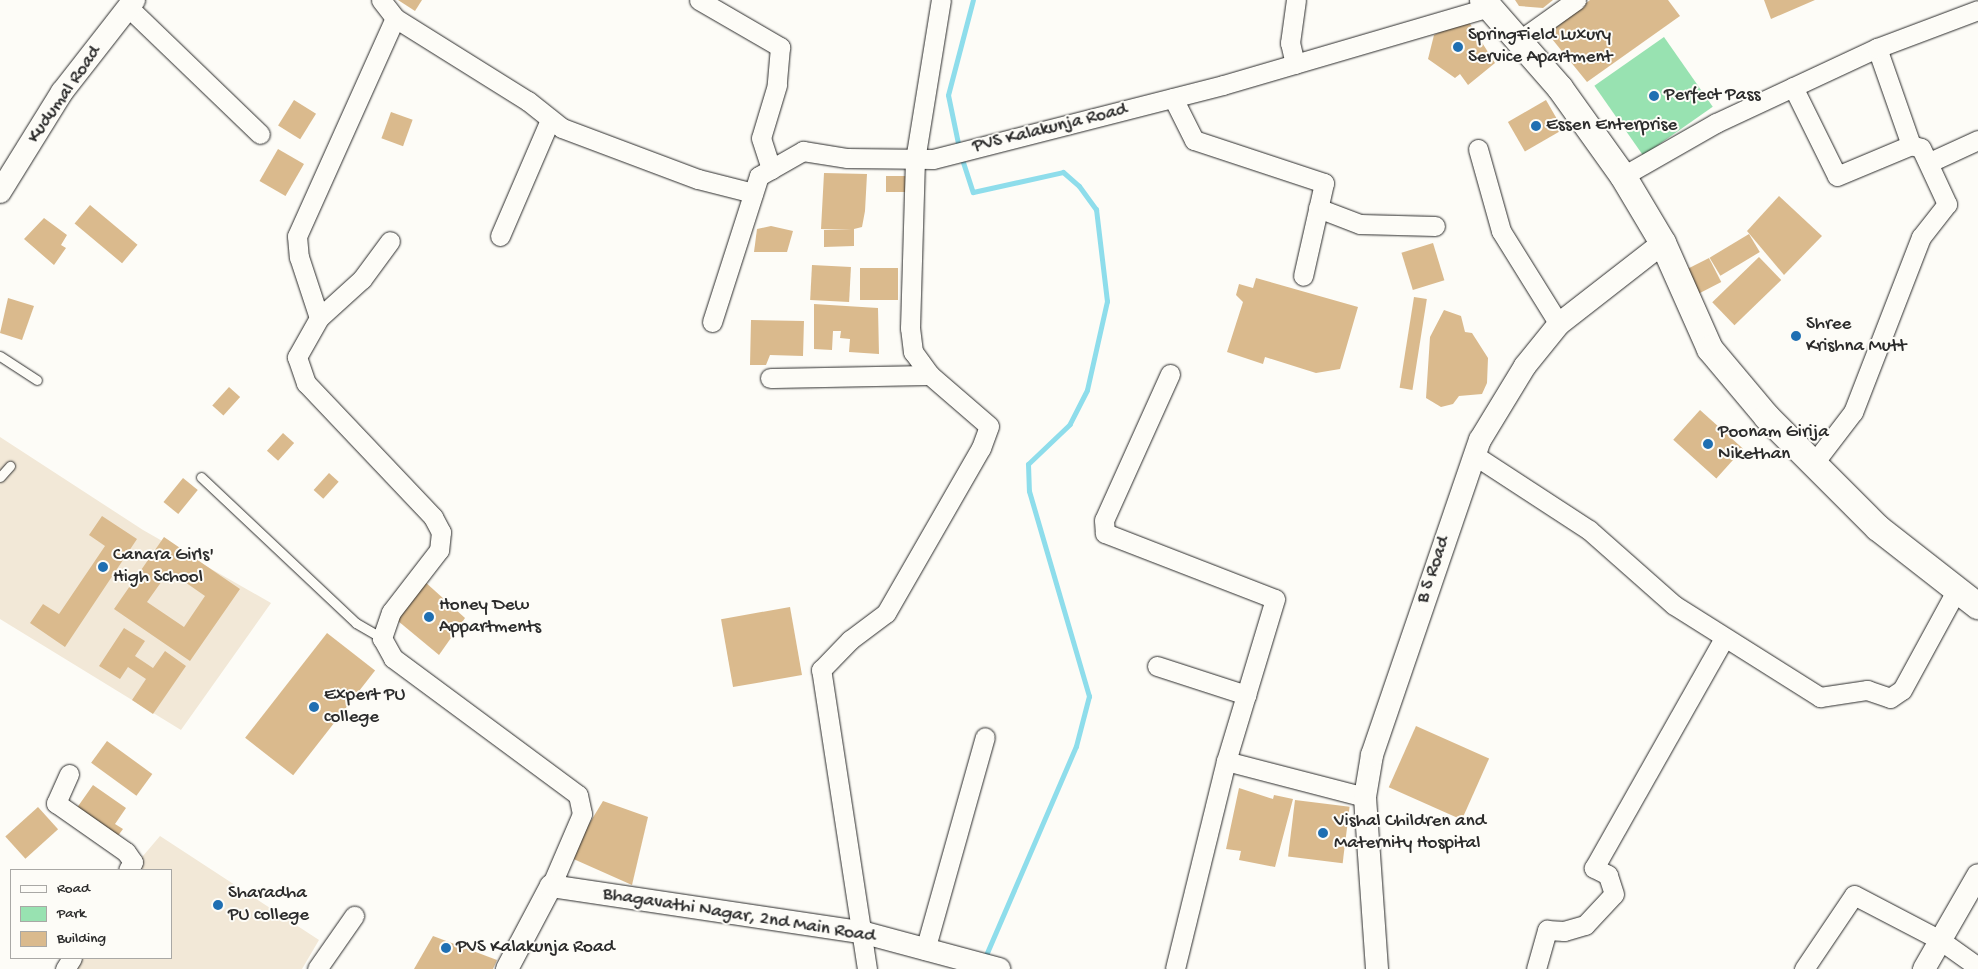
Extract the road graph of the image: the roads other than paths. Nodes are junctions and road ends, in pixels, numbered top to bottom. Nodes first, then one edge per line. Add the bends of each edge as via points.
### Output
1 (381, 0) edge
2 (699, 0) edge
3 (940, 0) edge
4 (1296, 0) edge
5 (1576, 0) edge
6 (131, 4) edge
7 (1486, 4) edge
8 (1978, 10) edge
9 (395, 18) junction
10 (1520, 40) junction
11 (1877, 48) junction
12 (1295, 64) junction
13 (1793, 87) junction
14 (1174, 98) junction
15 (550, 120) junction
16 (260, 134) dead end
17 (1978, 140) edge
18 (1911, 145) junction
19 (1478, 149) dead end
20 (924, 159) junction
21 (1930, 162) junction
22 (771, 169) junction
23 (1623, 176) junction
24 (0, 192) edge
25 (753, 193) junction
26 (1318, 208) junction
27 (1435, 226) dead end
28 (500, 236) dead end
29 (390, 241) dead end
30 (1663, 243) junction
31 (1303, 276) dead end
32 (319, 318) junction
33 (712, 322) dead end
34 (1560, 324) junction
35 (0, 356) edge
36 (1170, 374) dead end
37 (930, 375) junction
38 (770, 378) dead end
39 (37, 380) dead end
40 (1474, 455) junction
41 (1814, 463) junction
42 (10, 466) dead end
43 (0, 476) edge
44 (201, 477) dead end
45 (1956, 591) junction
46 (1978, 606) edge
47 (382, 638) junction
48 (1724, 638) junction
49 (1157, 666) dead end
50 (1246, 695) junction
51 (985, 738) dead end
52 (1226, 761) junction
53 (69, 774) dead end
54 (1365, 797) junction
55 (129, 869) edge
56 (1978, 875) edge
57 (551, 886) junction
58 (354, 916) dead end
59 (865, 933) junction
60 (1940, 940) junction
61 (925, 950) junction
62 (964, 964) edge
63 (1978, 967) edge
64 (317, 969) edge
65 (507, 969) edge
66 (867, 969) edge
67 (999, 969) edge
68 (1175, 969) edge
69 (1376, 969) edge
70 (1536, 969) edge
71 (1804, 969) edge
72 (1924, 969) edge

1 - 9 street
2 - 22 street via 780,47 777,85 761,138
3 - 20 street
4 - 12 street via 1290,43
5 - 10 street
6 - 16 street
6 - 24 street, Kudumal Road via 62,92
7 - 10 main road
7 - 12 street, PVS Kalakunja Road
8 - 11 street
9 - 15 street via 512,91
9 - 32 street via 297,236 299,256
10 - 23 main road
11 - 13 street
11 - 18 street
12 - 14 street, PVS Kalakunja Road
13 - 18 street via 1829,168 1837,176
13 - 23 street via 1716,123
14 - 20 street, PVS Kalakunja Road
14 - 26 street via 1194,140 1324,183
15 - 25 street via 593,141 698,179
15 - 28 street
17 - 21 street
18 - 21 street via 1922,148
19 - 34 street via 1501,230
20 - 22 street, PVS Kalakunja Road via 847,158 803,151
20 - 37 street via 910,328 913,352
21 - 41 street via 1947,204 1921,236 1853,412
22 - 25 street, PVS Kalakunja Road via 759,176
23 - 30 main road
25 - 33 street, PVS Kalakunja Road
26 - 27 street via 1360,224
26 - 31 street
29 - 32 street via 350,291
30 - 34 street, B S Road
30 - 41 main road via 1710,349
32 - 47 street via 297,357 306,383 433,517 441,532 439,550 391,612
34 - 40 street, B S Road via 1525,366
35 - 39 lane
36 - 50 street via 1104,520 1105,533 1274,599
37 - 38 street
37 - 59 street via 989,426 981,448 886,613 850,640 822,670
40 - 48 street via 1589,530 1674,605
40 - 54 street, B S Road via 1387,706
41 - 45 main road via 1878,528
42 - 43 lane
44 - 47 lane via 356,623
45 - 46 main road
45 - 48 street via 1902,690 1890,698 1867,690 1820,697
47 - 57 street via 393,658 578,795 582,814
48 - 70 street via 1594,868 1608,875 1614,894 1585,925 1564,931 1547,930
49 - 50 street
50 - 52 street
51 - 61 street
52 - 54 street
52 - 68 street
53 - 55 street via 56,802 126,852 133,862
54 - 69 street, B S Road
56 - 60 street
57 - 59 street, Bhagavathi Nagar, 2nd Main Road
57 - 65 street
58 - 64 street
59 - 61 street, Bhagavathi Nagar, 2nd Main Road
59 - 66 street
60 - 63 street
60 - 71 street via 1854,894
60 - 72 street
61 - 62 street, Bhagavathi Nagar, 2nd Main Road
62 - 67 street, Bhagavathi Nagar, 2nd Main Road

